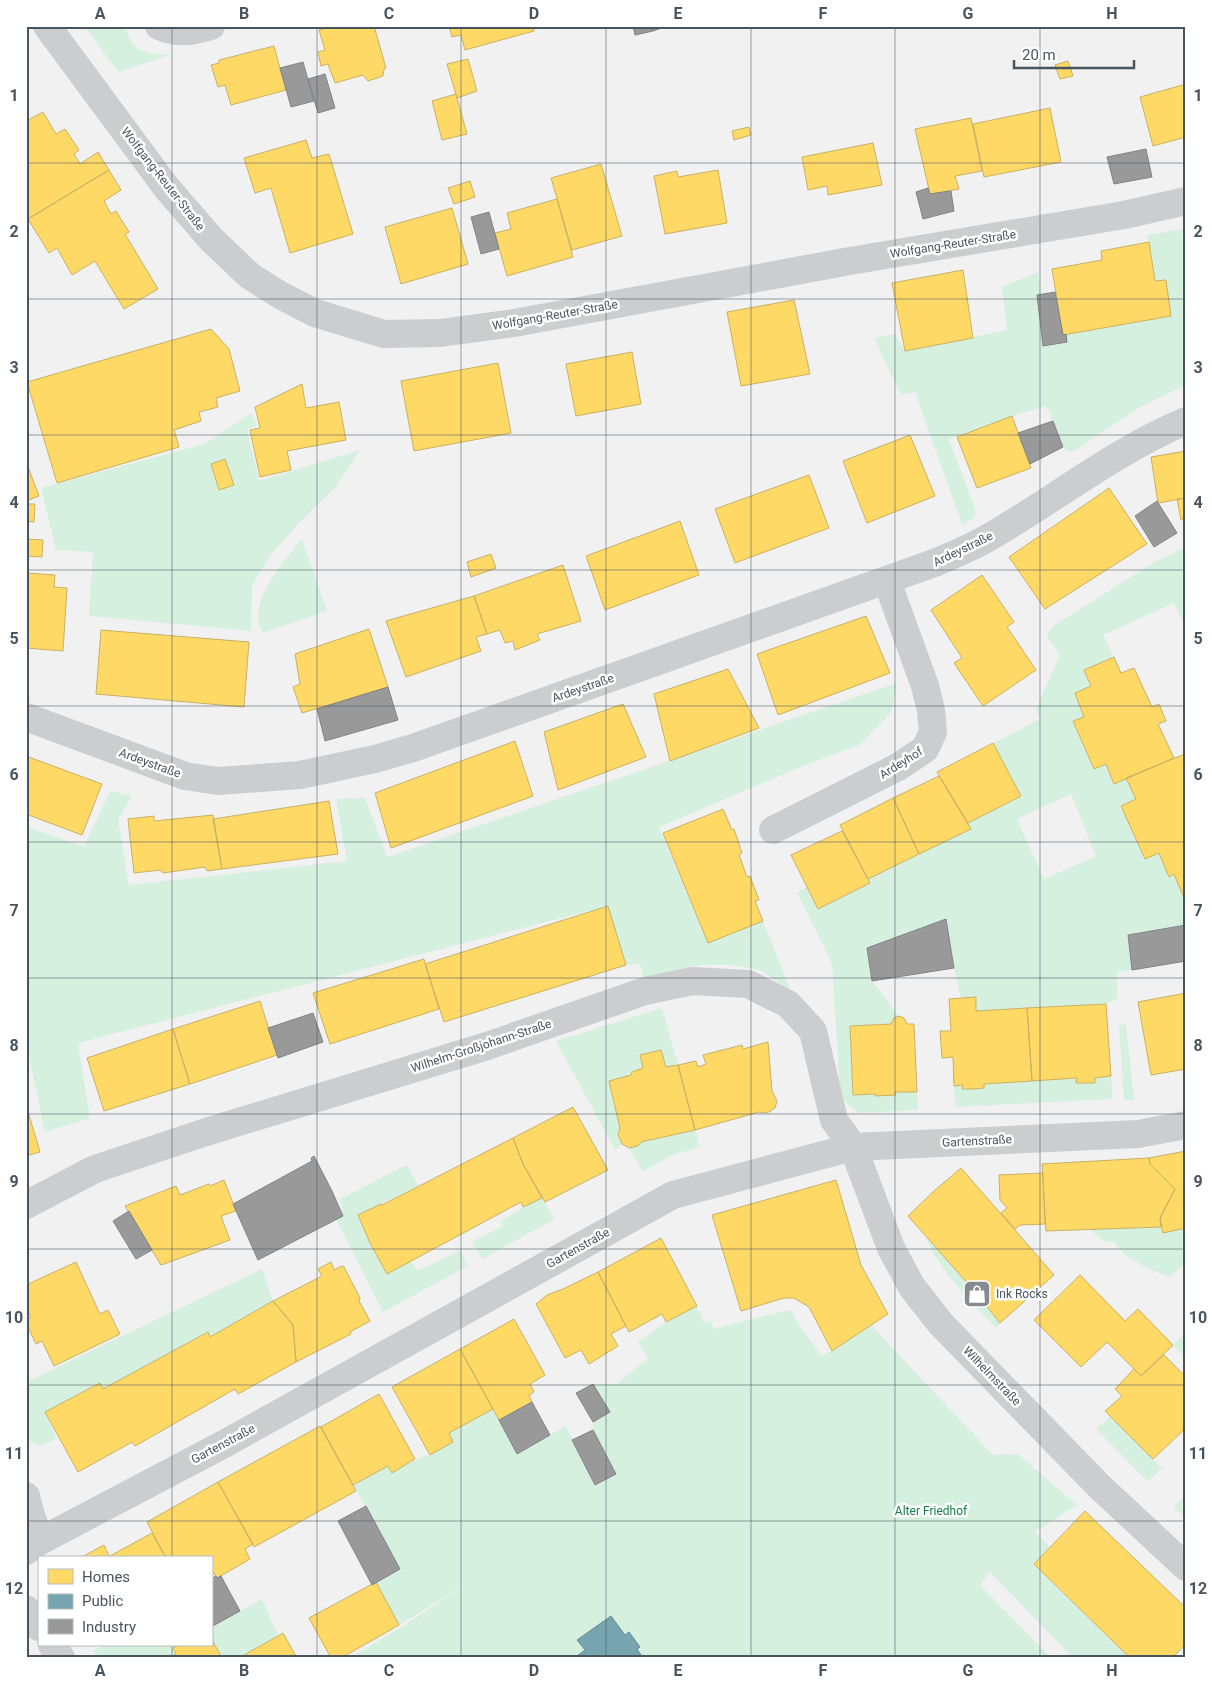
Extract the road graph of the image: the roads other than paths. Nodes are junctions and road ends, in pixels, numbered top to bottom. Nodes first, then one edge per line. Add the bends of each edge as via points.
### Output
1 (47, 26) edge
2 (159, 26) edge
3 (210, 26) edge
4 (1186, 201) edge
5 (1186, 421) edge
6 (887, 581) junction
7 (26, 717) edge
8 (773, 830) dead end
9 (1186, 1125) edge
10 (853, 1147) junction
11 (26, 1205) edge
12 (26, 1496) edge
13 (33, 1546) edge
14 (1186, 1567) edge
15 (26, 1609) edge
16 (38, 1626) edge
17 (53, 1646) edge
18 (60, 1658) edge

1 - 4 street, Wolfgang-Reuter-Straße via 166,187 211,239 250,276 315,313 384,334 440,333 514,323 1124,215
2 - 3 street via 183,32
5 - 6 street, Ardeystraße via 1114,458 984,540
6 - 7 street, Ardeystraße via 413,748 300,776 218,781 185,776
6 - 8 street, Ardeyhof via 931,710 933,732 926,749 898,767
9 - 10 street, Gartenstraße via 1138,1134
10 - 11 street, Wilhelm-Großjohann-Straße via 834,1120 814,1032 788,1004 748,984 693,981 645,991 487,1046 95,1169
10 - 13 street, Gartenstraße via 673,1195
10 - 14 street, Wilhelmstraße via 891,1248 912,1287 941,1324 1101,1488
12 - 13 street
15 - 16 street
17 - 18 street

